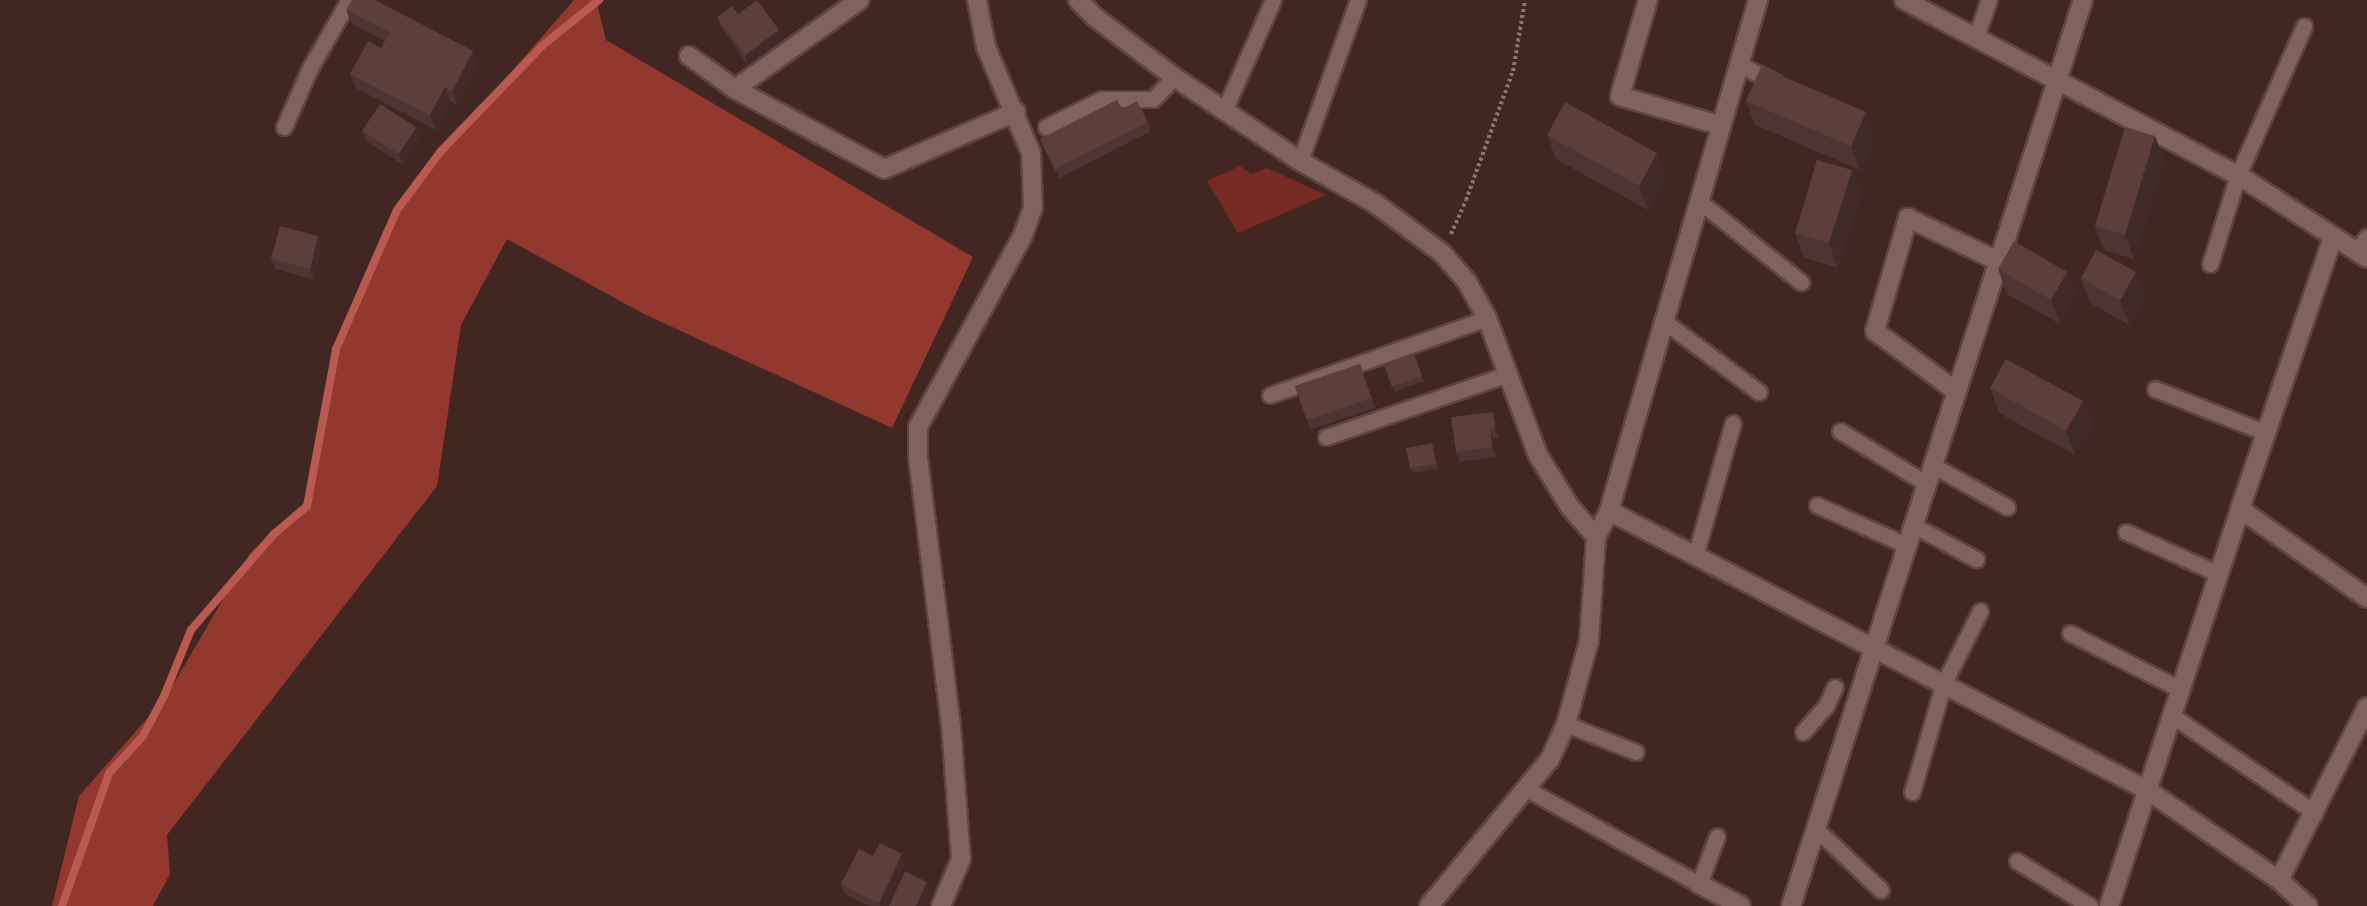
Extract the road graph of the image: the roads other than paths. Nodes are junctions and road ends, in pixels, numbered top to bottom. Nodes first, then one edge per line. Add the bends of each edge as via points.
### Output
1 (349, 0) edge
2 (860, 0) edge
3 (977, 0) edge
4 (1078, 0) edge
5 (1273, 0) edge
6 (1358, 0) edge
7 (1648, 0) edge
8 (1758, 0) edge
9 (1904, 0) edge
10 (1989, 0) edge
11 (2083, 0) edge
12 (2304, 26) dead end
13 (1976, 37) junction
14 (689, 56) dead end
15 (1740, 65) junction
16 (1174, 77) junction
17 (2057, 80) junction
18 (735, 89) junction
19 (1788, 89) edge
20 (1224, 111) junction
21 (1016, 112) junction
22 (1722, 126) junction
23 (284, 127) dead end
24 (1047, 127) dead end
25 (1300, 161) junction
26 (2238, 175) junction
27 (1700, 202) junction
28 (2333, 237) junction
29 (2363, 249) edge
30 (1998, 261) junction
31 (2210, 264) dead end
32 (1801, 282) dead end
33 (1486, 318) junction
34 (1665, 322) junction
35 (1508, 374) junction
36 (2155, 389) dead end
37 (1956, 391) junction
38 (1759, 392) dead end
39 (1270, 395) dead end
40 (1733, 423) dead end
41 (1840, 431) dead end
42 (2266, 433) junction
43 (1326, 436) dead end
44 (1932, 465) junction
45 (1926, 483) junction
46 (1817, 505) dead end
47 (2007, 507) dead end
48 (2240, 509) junction
49 (1609, 511) junction
50 (1913, 525) junction
51 (2126, 532) dead end
52 (1596, 537) junction
53 (1906, 545) junction
54 (1695, 556) junction
55 (1976, 559) dead end
56 (2219, 574) junction
57 (2367, 598) edge
58 (1980, 611) dead end
59 (2070, 633) dead end
60 (1872, 648) junction
61 (1943, 685) junction
62 (1835, 687) dead end
63 (2180, 689) junction
64 (1826, 706) junction
65 (2367, 706) edge
66 (2171, 715) junction
67 (1853, 716) junction
68 (1566, 724) junction
69 (1803, 732) dead end
70 (1636, 752) dead end
71 (1525, 788) junction
72 (2147, 790) junction
73 (1912, 792) dead end
74 (2315, 813) junction
75 (1816, 829) junction
76 (1717, 836) dead end
77 (2017, 861) dead end
78 (2279, 880) junction
79 (1699, 884) junction
80 (1881, 890) dead end
81 (2306, 905) edge
82 (941, 906) edge
83 (1429, 906) edge
84 (1741, 906) edge
85 (1791, 906) edge
86 (2090, 906) edge
87 (2109, 906) edge

1 - 23 lane via 310,68
2 - 18 street
3 - 21 street via 986,46
4 - 16 street via 1095,18
5 - 20 lane
6 - 25 lane
7 - 22 street via 1620,96
8 - 15 street
9 - 13 street
10 - 13 lane
11 - 17 street
12 - 26 lane
13 - 17 street
14 - 18 street
15 - 19 lane
15 - 22 street
16 - 20 street
16 - 24 lane via 1153,99 1102,99
17 - 26 street
17 - 30 street
18 - 21 street via 884,169
20 - 25 street
21 - 82 street via 1031,153 1033,208 1023,235 918,427 918,456 951,726 961,859
22 - 27 street
25 - 33 street via 1376,204 1442,253 1467,282
26 - 28 street
26 - 31 lane
27 - 32 lane
27 - 34 street
28 - 29 street
28 - 42 street
30 - 37 street
30 - 37 street via 1908,218 1875,331
33 - 35 street
33 - 39 lane
34 - 38 lane
34 - 49 street
35 - 43 lane
35 - 52 street via 1538,455 1570,507
36 - 42 lane
37 - 44 street
40 - 54 lane
41 - 45 lane
42 - 48 street
44 - 45 street
44 - 47 lane
45 - 50 street
46 - 53 lane
48 - 56 street
48 - 57 street
49 - 52 street
49 - 54 street
50 - 53 street
50 - 55 lane
51 - 56 lane
52 - 68 street via 1589,641
53 - 60 street
54 - 60 street
56 - 63 street
58 - 61 lane
59 - 63 lane
60 - 61 street
60 - 67 street
61 - 72 street
61 - 73 lane
62 - 64 lane
63 - 66 street
64 - 67 lane
64 - 69 lane
65 - 74 street
66 - 72 street
66 - 74 lane
67 - 75 street
68 - 70 lane
68 - 71 street via 1550,759
71 - 79 lane
71 - 83 street
72 - 78 street
72 - 87 street
74 - 78 street
75 - 80 lane
75 - 85 street
76 - 79 lane
77 - 86 lane
78 - 81 street
79 - 84 street

